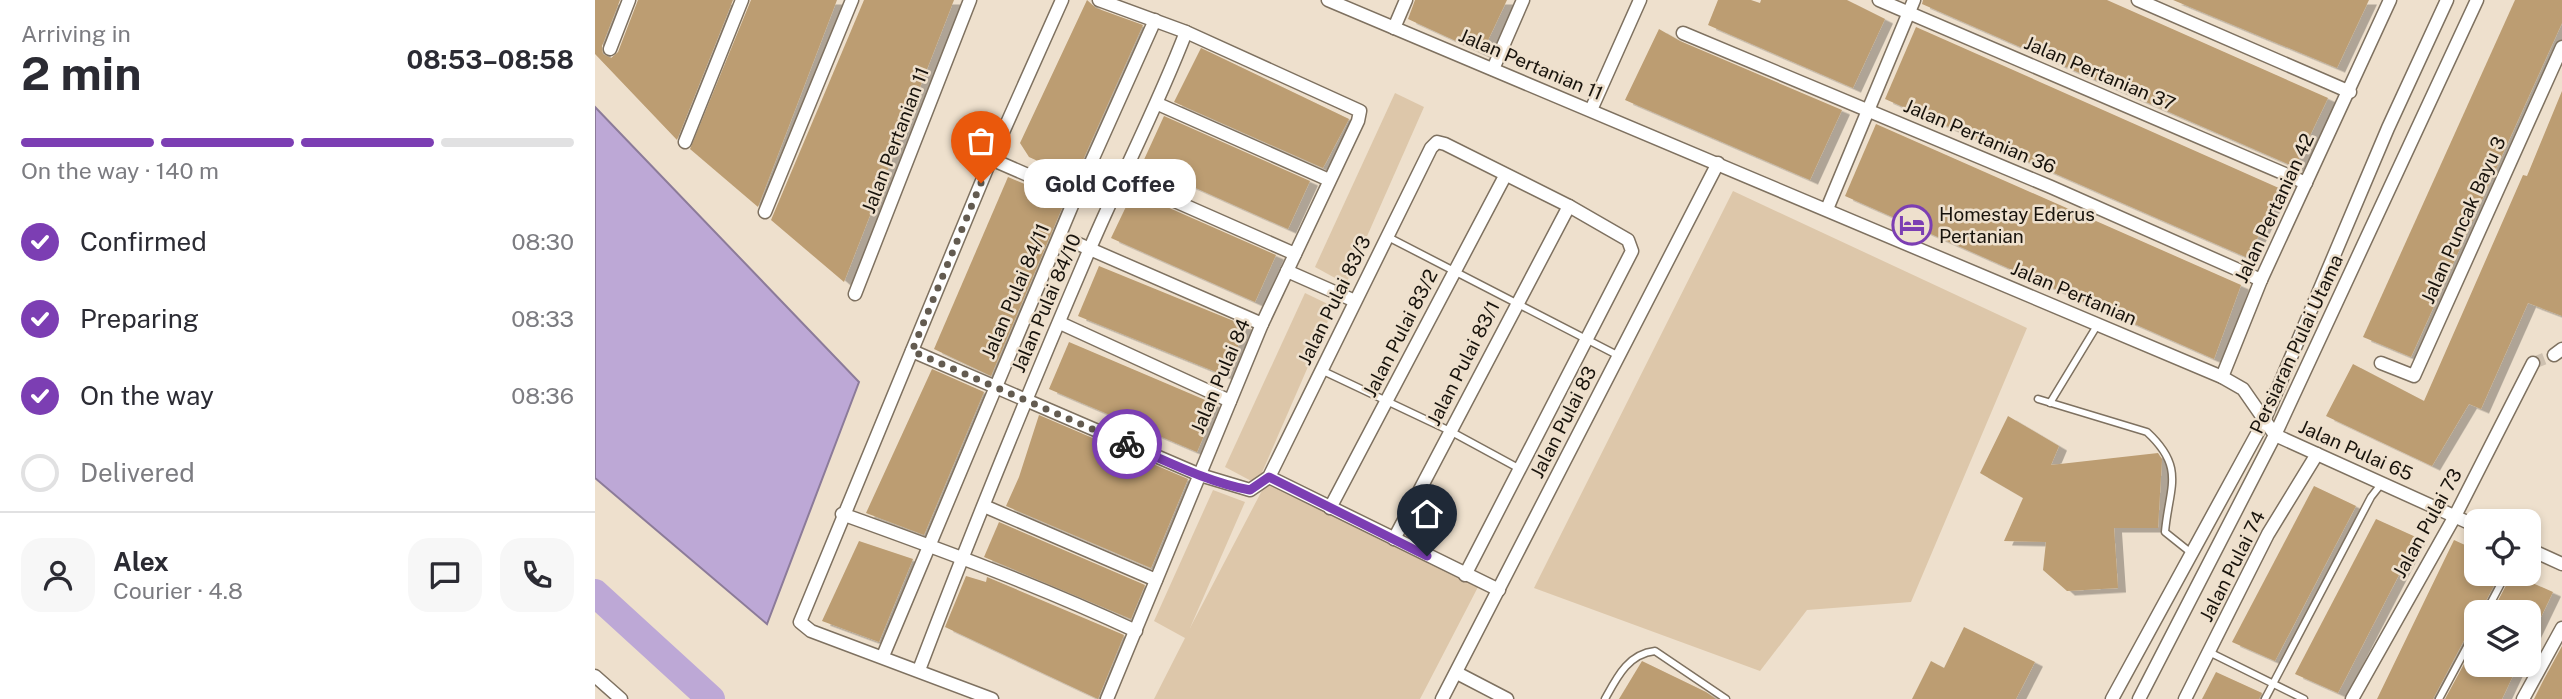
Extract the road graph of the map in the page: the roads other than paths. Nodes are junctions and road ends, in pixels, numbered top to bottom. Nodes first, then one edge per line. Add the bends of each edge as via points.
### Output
1 (629, 0) edge
2 (742, 0) edge
3 (852, 0) edge
4 (970, 0) edge
5 (1062, 0) edge
6 (1099, 0) edge
7 (1328, 0) edge
8 (1406, 0) edge
9 (1523, 0) edge
10 (1640, 0) edge
11 (1879, 0) edge
12 (2138, 0) edge
13 (2390, 0) edge
14 (2447, 0) edge
15 (2477, 0) edge
16 (1911, 6) edge
17 (1155, 20) junction
18 (1394, 28) junction
19 (1186, 32) junction
20 (1683, 33) dead end
21 (2562, 47) edge
22 (610, 49) dead end
23 (1493, 69) junction
24 (2350, 92) junction
25 (1158, 104) junction
26 (1591, 110) junction
27 (1870, 110) junction
28 (685, 142) dead end
29 (991, 159) junction
30 (1718, 163) junction
31 (1091, 164) junction
32 (1121, 176) junction
33 (1505, 176) junction
34 (1329, 180) junction
35 (2306, 183) junction
36 (1076, 196) junction
37 (1569, 206) junction
38 (1828, 209) junction
39 (765, 212) dead end
40 (1060, 236) junction
41 (1387, 237) junction
42 (1090, 249) junction
43 (1295, 254) junction
44 (1287, 271) junction
45 (1452, 272) junction
46 (2261, 280) junction
47 (855, 294) dead end
48 (1355, 301) junction
49 (1515, 303) junction
50 (1060, 323) junction
51 (1262, 324) junction
52 (2098, 324) junction
53 (1587, 339) junction
54 (912, 351) junction
55 (1619, 356) junction
56 (2381, 363) dead end
57 (2533, 363) tunnel mouth
58 (1321, 370) junction
59 (2222, 377) junction
60 (996, 387) junction
61 (2038, 399) dead end
62 (1026, 400) junction
63 (1230, 401) junction
64 (1386, 402) junction
65 (2050, 403) junction
66 (2264, 421) junction
67 (1450, 430) junction
68 (2275, 435) junction
69 (2317, 454) junction
70 (1520, 469) junction
71 (1200, 475) junction
72 (1269, 477) junction
73 (2382, 483) junction
74 (984, 506) junction
75 (1330, 508) junction
76 (842, 514) junction
77 (2455, 516) junction
78 (2464, 520) edge
79 (1394, 539) junction
80 (927, 545) junction
81 (2190, 552) junction
82 (2541, 554) edge
83 (963, 556) junction
84 (2562, 564) edge
85 (1465, 575) junction
86 (1156, 580) junction
87 (1499, 590) junction
88 (2562, 628) edge
89 (1136, 631) junction
90 (2209, 652) junction
91 (2464, 652) edge
92 (883, 656) junction
93 (919, 670) junction
94 (1457, 673) junction
95 (595, 676) edge
96 (2273, 684) junction
97 (617, 698) edge
98 (992, 699) edge
99 (1107, 699) edge
100 (1442, 699) edge
101 (1507, 699) edge
102 (1605, 699) edge
103 (1726, 699) edge
104 (2112, 699) edge
105 (2139, 699) edge
106 (2185, 699) edge
107 (2265, 699) edge
108 (2304, 699) edge
109 (2352, 699) edge
110 (2439, 699) edge
111 (2523, 699) edge

1 - 22 street
2 - 28 street
3 - 39 street
4 - 47 street, Jalan Pertanian 11
5 - 29 street
6 - 17 street
7 - 18 street, Jalan Pertanian 11
8 - 18 street
9 - 23 street
10 - 26 street
11 - 16 street, Jalan Pertanian 37
12 - 24 street
13 - 24 street, Jalan Pertanian 42
14 - 66 street, Persiaran Pulai Utama
15 - 68 street, Persiaran Pulai Utama
16 - 27 street
16 - 35 street, Jalan Pertanian 37
17 - 19 street
17 - 31 street, Jalan Pulai 84/11
18 - 23 street, Jalan Pertanian 11
19 - 25 street, Jalan Pulai 84/10
19 - 34 street, Jalan Pulai 84 via 1360,111
20 - 27 street, Jalan Pertanian 36
21 - 56 street, Jalan Puncak Bayu 3 via 2414,376
23 - 26 street, Jalan Pertanian 11
24 - 35 street, Jalan Pertanian 42
25 - 32 street, Jalan Pulai 84/10
25 - 34 street
26 - 30 street, Jalan Pertanian 11
27 - 38 street
27 - 46 street, Jalan Pertanian 36
29 - 36 street
29 - 54 street
30 - 38 street, Jalan Pertanian
30 - 55 street, Jalan Pulai 83
31 - 32 street
31 - 36 street, Jalan Pulai 84/11
32 - 42 street, Jalan Pulai 84/10
32 - 43 street
33 - 37 street
33 - 41 street, Jalan Pulai 83/3 via 1437,142
33 - 45 street, Jalan Pulai 83/2
34 - 43 street, Jalan Pulai 84
35 - 46 street, Jalan Pertanian 42
36 - 40 street, Jalan Pulai 84/11
37 - 49 street, Jalan Pulai 83/1
37 - 53 street via 1632,244
38 - 52 street, Jalan Pertanian
40 - 42 street
40 - 60 street, Jalan Pulai 84/11
41 - 45 lane
41 - 48 street, Jalan Pulai 83/3
42 - 50 street, Jalan Pulai 84/10
42 - 51 street
43 - 44 street, Jalan Pulai 84
44 - 48 street
44 - 51 street, Jalan Pulai 84
45 - 49 lane
45 - 64 street, Jalan Pulai 83/2
46 - 59 street, Jalan Pertanian 42
48 - 58 street, Jalan Pulai 83/3
49 - 53 lane
49 - 67 street, Jalan Pulai 83/1
50 - 62 street, Jalan Pulai 84/10
50 - 63 street
51 - 63 street, Jalan Pulai 84
52 - 59 street, Jalan Pertanian
52 - 65 lane
53 - 55 lane
53 - 70 street
54 - 60 street
54 - 76 street
55 - 87 street, Jalan Pulai 83
57 - 77 street, Jalan Pulai 73
58 - 64 lane
58 - 72 street, Jalan Pulai 83/3
59 - 66 street via 2243,389
60 - 62 street
60 - 80 street, Jalan Pulai 84/11
61 - 65 lane
62 - 71 street
62 - 74 street, Jalan Pulai 84/10
63 - 71 street, Jalan Pulai 84
64 - 67 lane
64 - 75 street, Jalan Pulai 83/2
65 - 81 lane via 2147,432 2161,445 2173,475 2165,532
66 - 68 street, Jalan Pulai 65
66 - 81 street, Persiaran Pulai Utama
67 - 70 lane
67 - 79 street, Jalan Pulai 83/1
68 - 69 street, Jalan Pulai 65
68 - 105 street, Persiaran Pulai Utama
69 - 73 street, Jalan Pulai 65
69 - 90 street, Jalan Pulai 74 via 2268,534
70 - 85 street
71 - 72 street via 1250,490
71 - 86 street, Jalan Pulai 84
72 - 75 street
73 - 77 street, Jalan Pulai 65
73 - 96 lane
74 - 83 street, Jalan Pulai 84/10
74 - 86 street
75 - 79 street
76 - 80 street
76 - 92 street via 800,622
77 - 78 street, Jalan Pulai 65
77 - 109 street, Jalan Pulai 73
79 - 85 street
80 - 83 street
80 - 92 street, Jalan Pulai 84/11
81 - 104 street, Persiaran Pulai Utama
82 - 84 street
83 - 89 street
83 - 93 street, Jalan Pulai 84/10
85 - 87 street
86 - 89 street, Jalan Pulai 84
87 - 94 street, Jalan Pulai 83
88 - 111 street
89 - 99 street, Jalan Pulai 84
90 - 96 lane
90 - 106 street, Jalan Pulai 74
91 - 110 lane
92 - 93 street
93 - 98 street
94 - 100 street, Jalan Pulai 83
94 - 101 street
95 - 97 street
96 - 107 lane
96 - 108 lane
102 - 103 lane via 1626,664 1655,651

